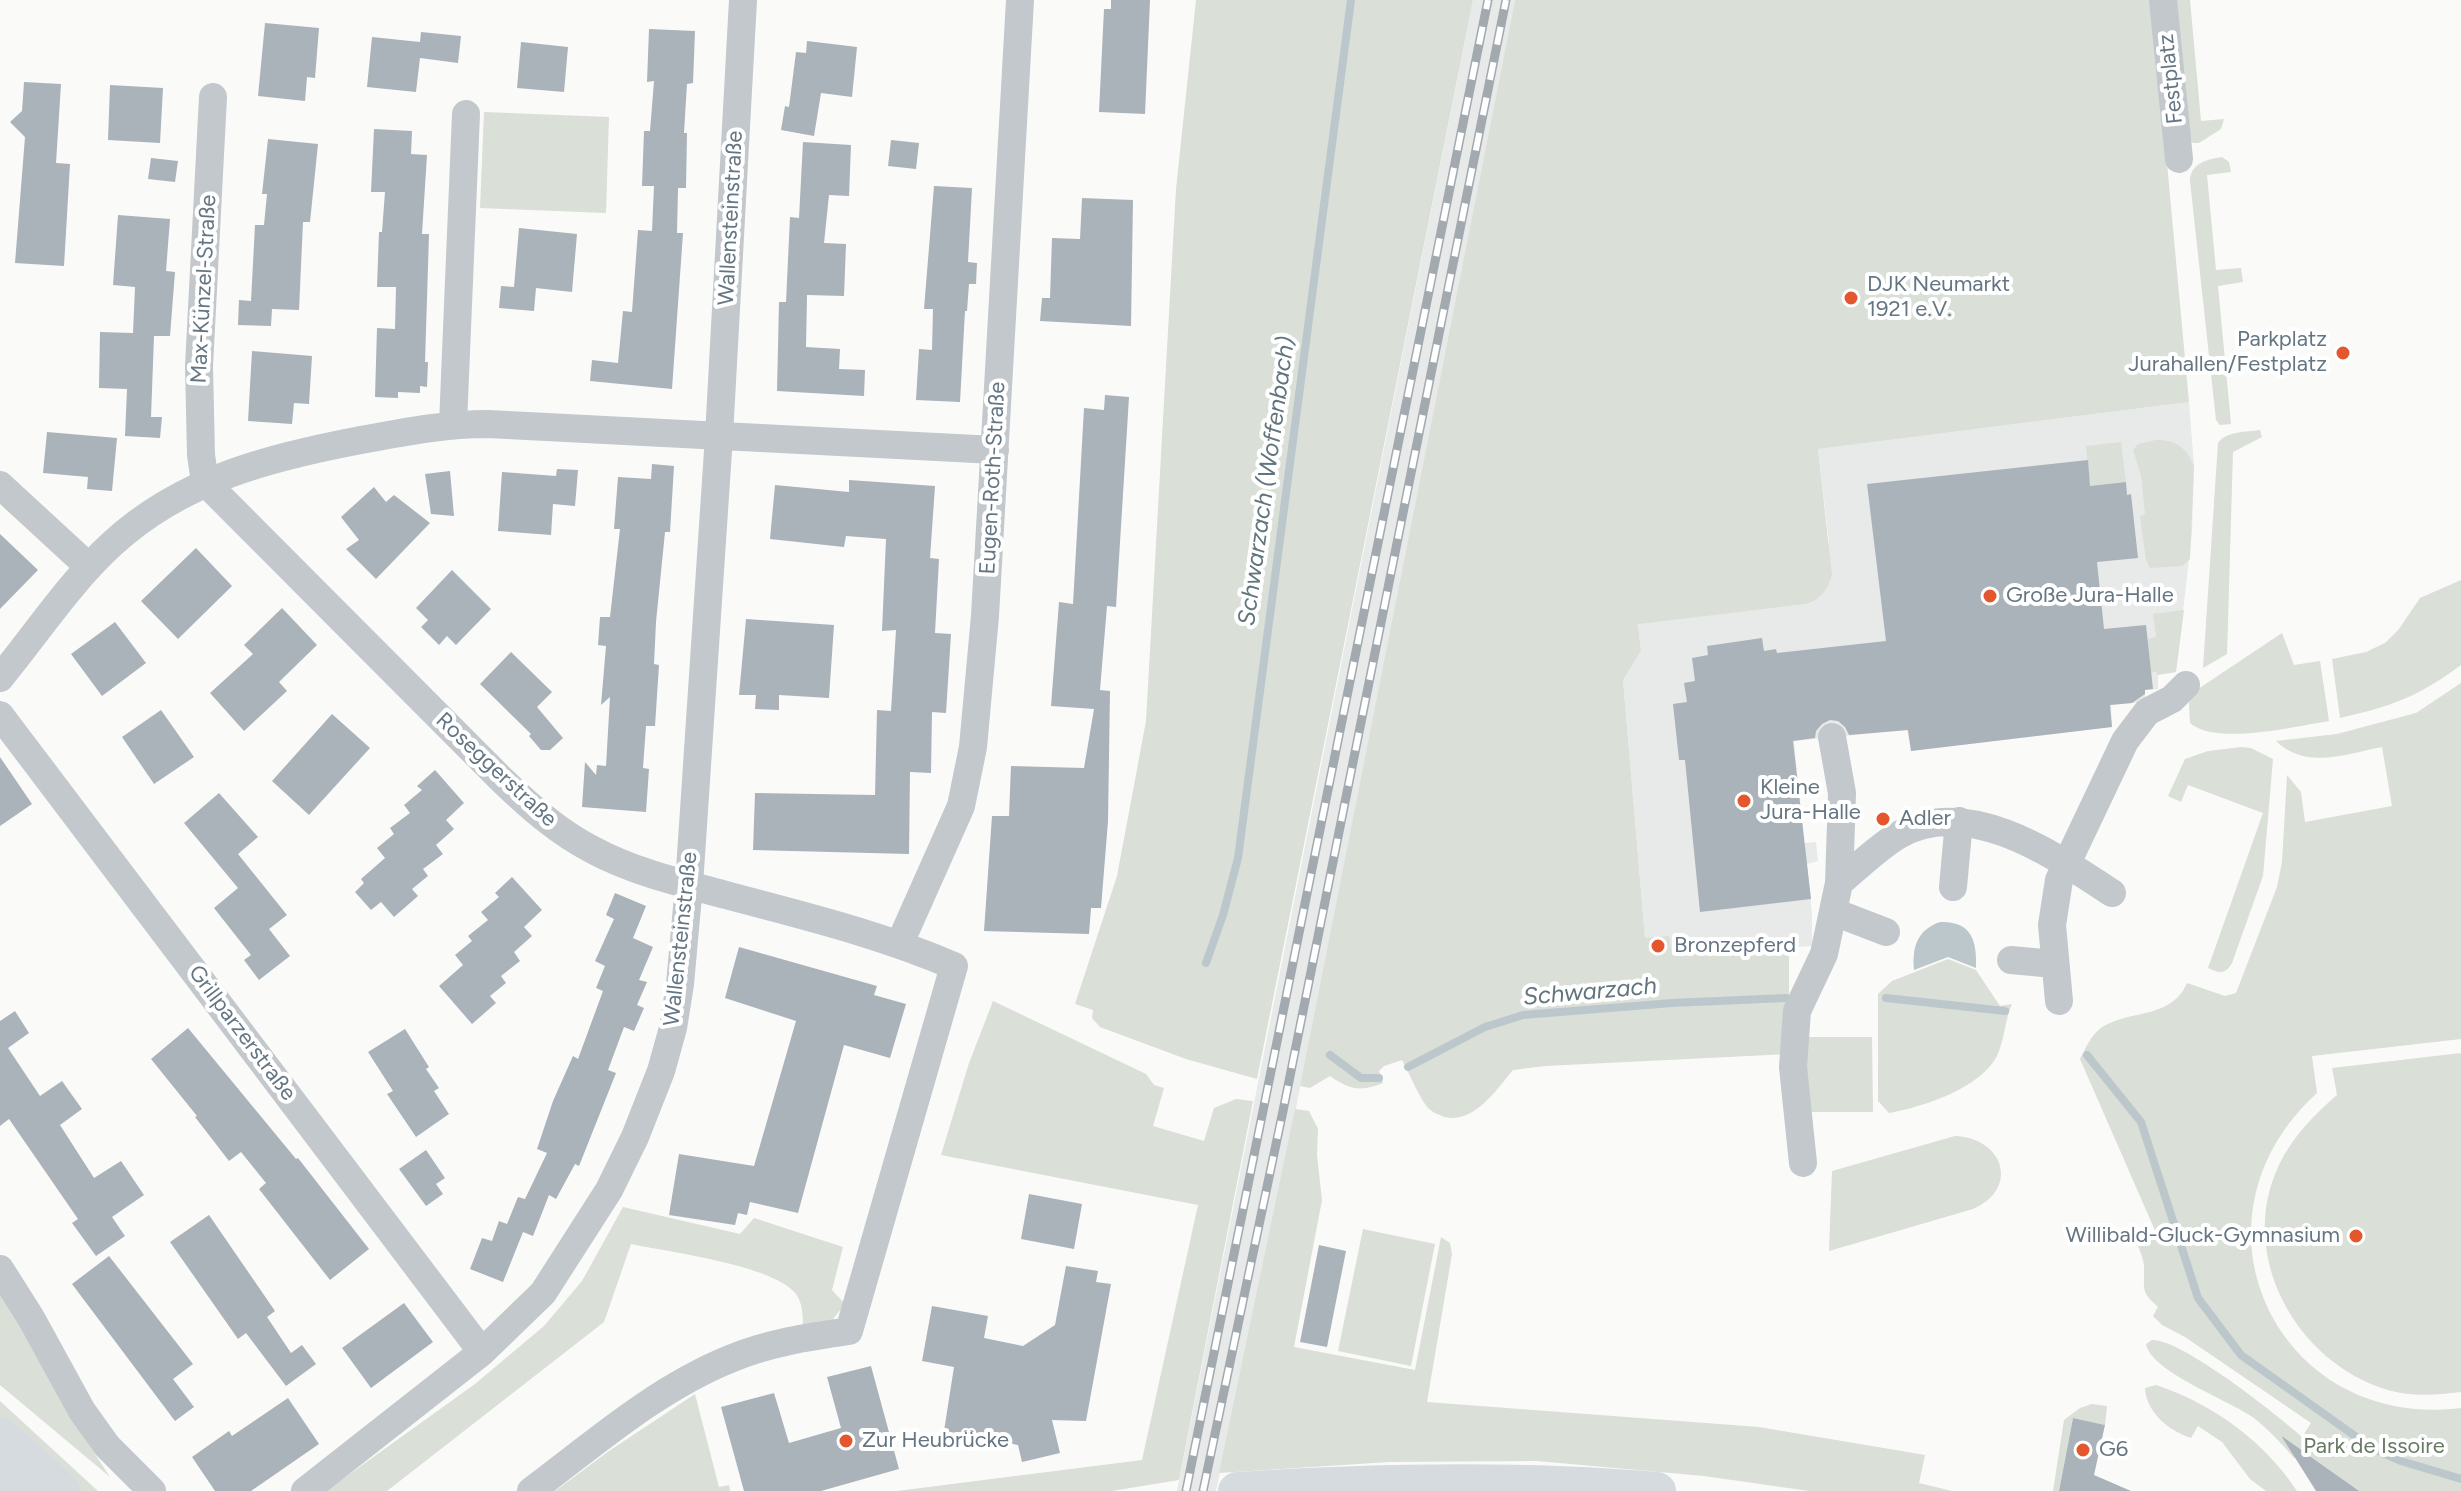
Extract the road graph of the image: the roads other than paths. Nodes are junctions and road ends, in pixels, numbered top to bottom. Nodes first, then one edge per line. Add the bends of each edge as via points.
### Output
1 (743, 0) edge
2 (1020, 0) edge
3 (2163, 0) edge
4 (213, 97) dead end
5 (466, 114) dead end
6 (2179, 159) dead end
7 (453, 424) junction
8 (719, 436) junction
9 (995, 450) junction
10 (205, 482) junction
11 (0, 485) edge
12 (89, 567) junction
13 (0, 678) edge
14 (2186, 685) dead end
15 (0, 715) edge
16 (1832, 737) dead end
17 (1959, 821) junction
18 (2066, 865) junction
19 (1839, 883) junction
20 (689, 885) junction
21 (1953, 887) dead end
22 (2112, 893) dead end
23 (1834, 912) junction
24 (1886, 932) dead end
25 (900, 943) junction
26 (2011, 960) dead end
27 (2054, 964) junction
28 (2059, 1001) dead end
29 (1803, 1163) dead end
30 (0, 1269) edge
31 (482, 1352) junction
32 (0, 1436) edge
33 (0, 1473) edge
34 (20, 1491) edge
35 (61, 1491) edge
36 (152, 1491) edge
37 (305, 1491) edge
38 (531, 1491) edge
39 (1237, 1491) edge
40 (1657, 1491) edge

1 - 8 street, Wallensteinstraße
2 - 9 street, Eugen-Roth-Straße
3 - 6 street, Festplatz
4 - 10 street, Max-Künzel-Straße via 199,366
5 - 7 street
7 - 8 street
7 - 10 street via 306,450
8 - 9 street
8 - 20 street, Wallensteinstraße
9 - 25 street, Eugen-Roth-Straße via 969,776 951,831
10 - 12 street via 141,519
10 - 20 street, Roseggerstraße via 531,808 590,849
11 - 12 street
12 - 13 street
14 - 18 street via 2147,712 2125,741
15 - 31 street, Grillparzerstraße
16 - 19 street via 1842,793
17 - 18 street via 2007,833
17 - 19 street via 1917,827 1898,836
17 - 21 street
18 - 22 street
18 - 27 street via 2053,905
19 - 23 street
20 - 25 street, Roseggerstraße
20 - 31 street, Wallensteinstraße via 673,1028 635,1137 559,1271
23 - 24 street
23 - 29 street via 1824,954 1797,1011 1793,1067
25 - 38 street, Roseggerstraße via 954,966 849,1331 782,1342 702,1372 639,1410
26 - 27 street
27 - 28 street
30 - 36 street via 92,1427
31 - 37 street, Wallensteinstraße
32 - 35 main road
33 - 34 main road
39 - 40 main road via 1500,1483

